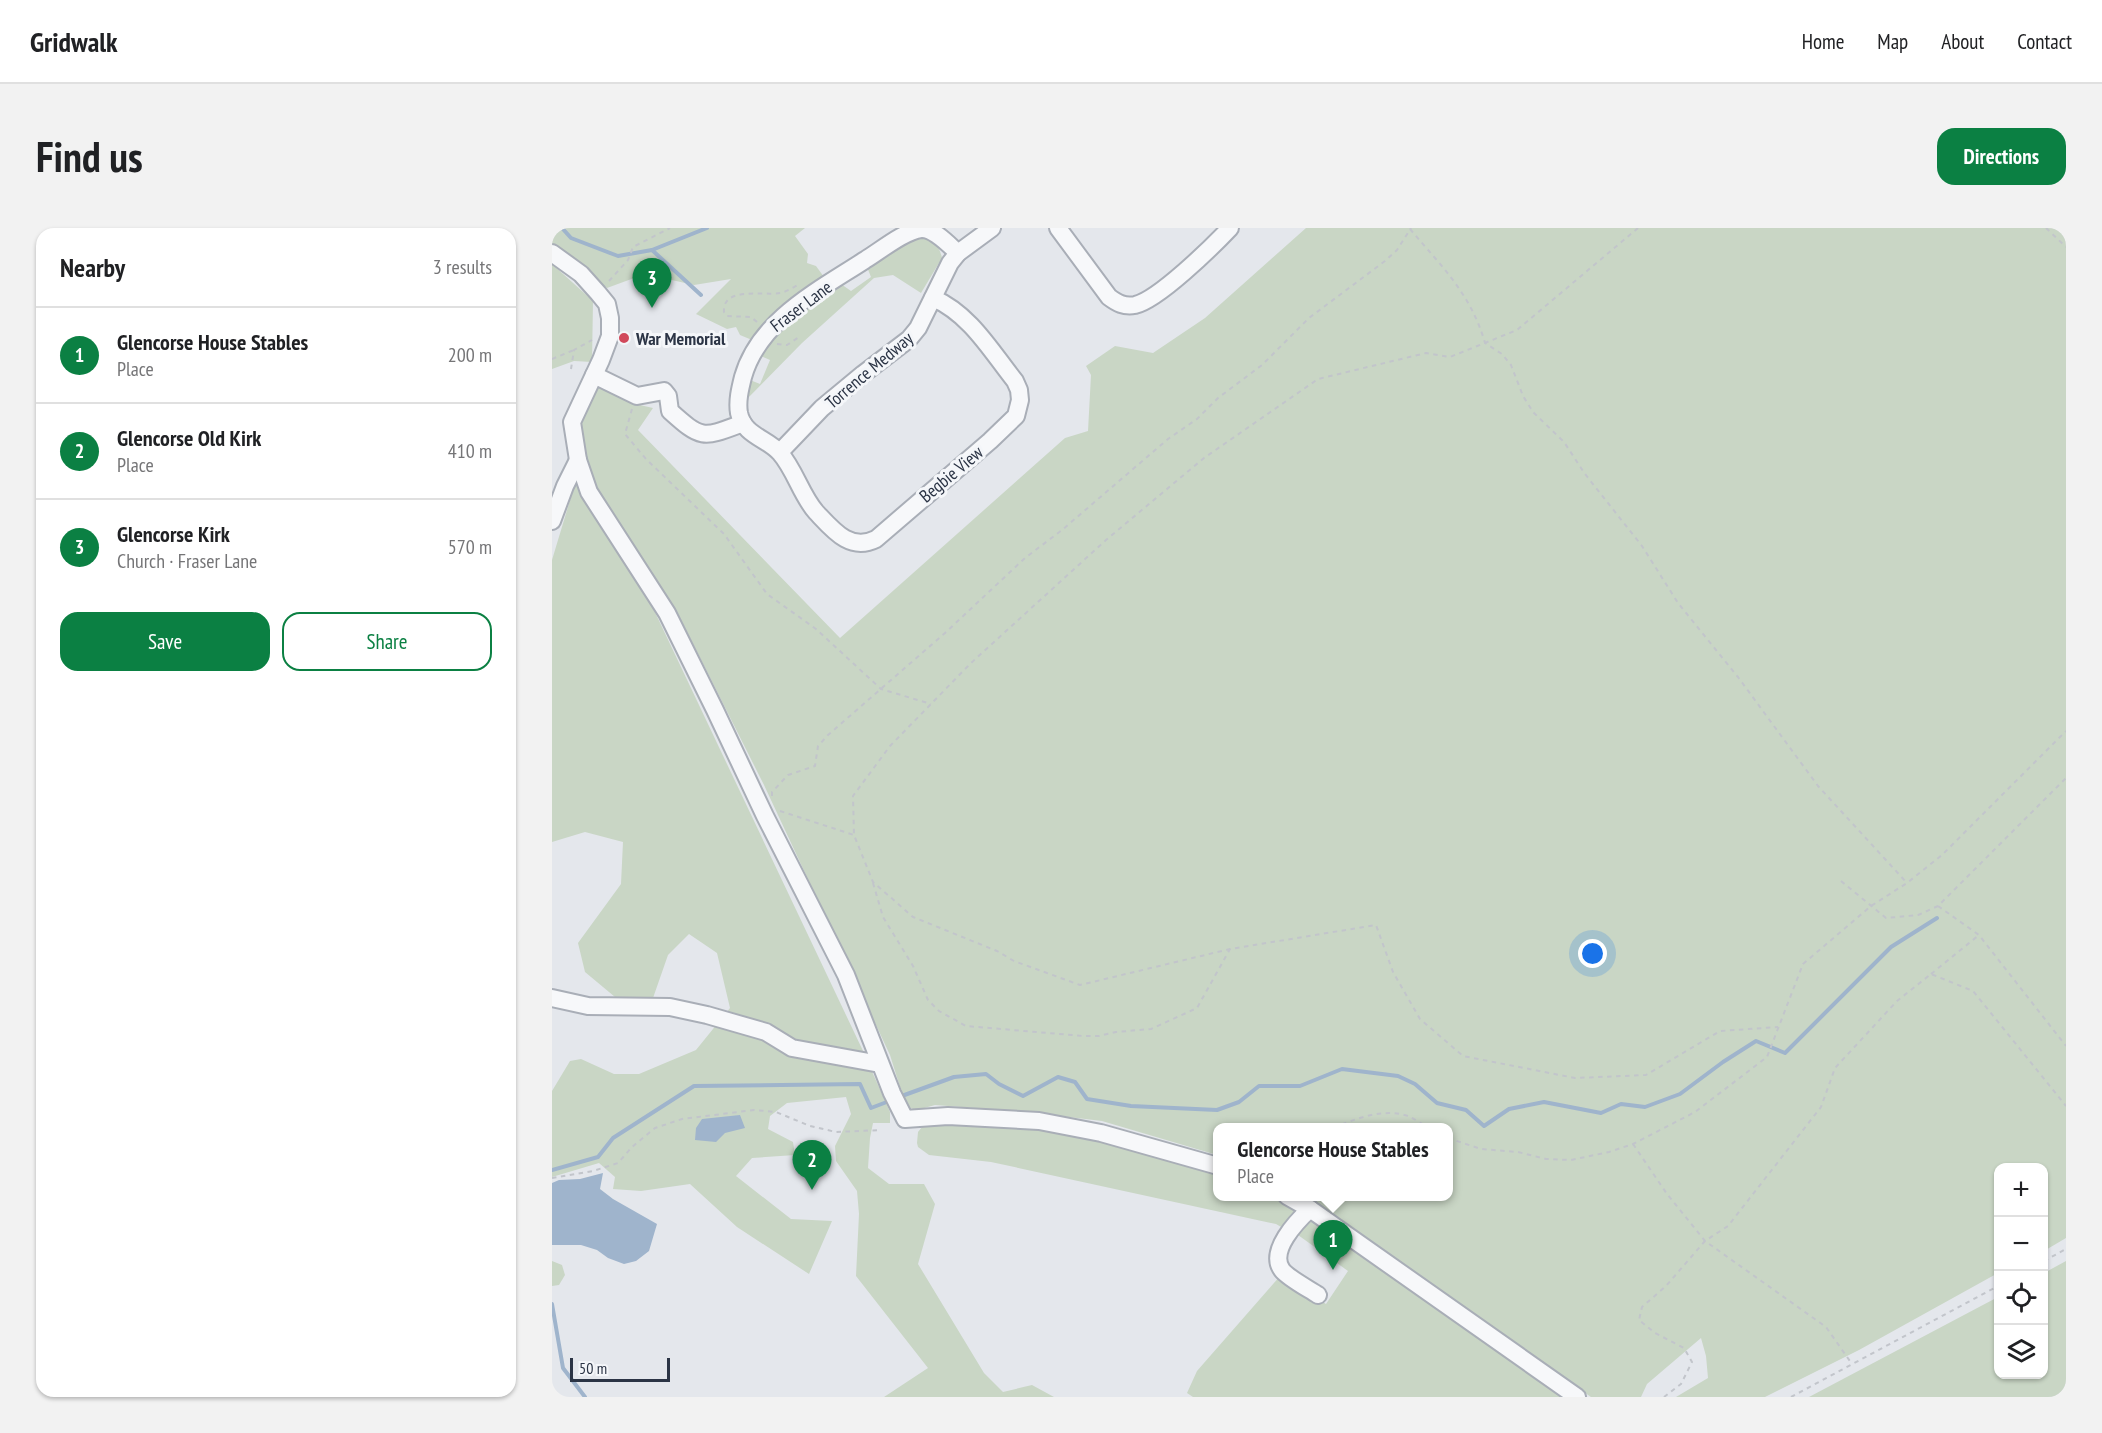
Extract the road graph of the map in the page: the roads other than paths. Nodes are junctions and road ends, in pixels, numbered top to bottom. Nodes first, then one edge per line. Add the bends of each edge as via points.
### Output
1 (992, 228) edge
2 (1058, 228) edge
3 (1230, 228) edge
4 (552, 253) edge
5 (958, 253) junction
6 (933, 298) junction
7 (594, 375) junction
8 (743, 423) junction
9 (780, 452) junction
10 (578, 460) junction
11 (559, 491) edge
12 (552, 520) edge
13 (552, 998) edge
14 (880, 1064) junction
15 (1213, 1165) edge
16 (1295, 1201) edge
17 (1310, 1209) junction
18 (1318, 1295) dead end
19 (1577, 1397) edge

1 - 5 street, Torrence Medway
2 - 3 street via 1109,297 1127,306 1158,293
4 - 7 street via 581,274 607,304 610,336
5 - 6 street, Torrence Medway
5 - 8 street, Fraser Lane via 929,230 912,232 776,322 746,368 738,402
6 - 9 street, Torrence Medway via 909,339 822,408
6 - 9 street, Begbie View via 964,317 1015,381 1020,400 1016,416 876,538 861,544 844,539 814,510
7 - 8 street via 637,396 664,391 670,411 691,431 718,433
7 - 10 street via 572,422
8 - 9 street
10 - 11 street
10 - 14 street via 589,492 667,613 769,812 846,975
11 - 12 street
13 - 14 street via 588,1006 670,1007 766,1032 792,1048
14 - 15 street via 905,1119 957,1116 1039,1121 1101,1133
16 - 17 street
17 - 18 street via 1284,1240 1277,1256 1282,1270
17 - 19 street

